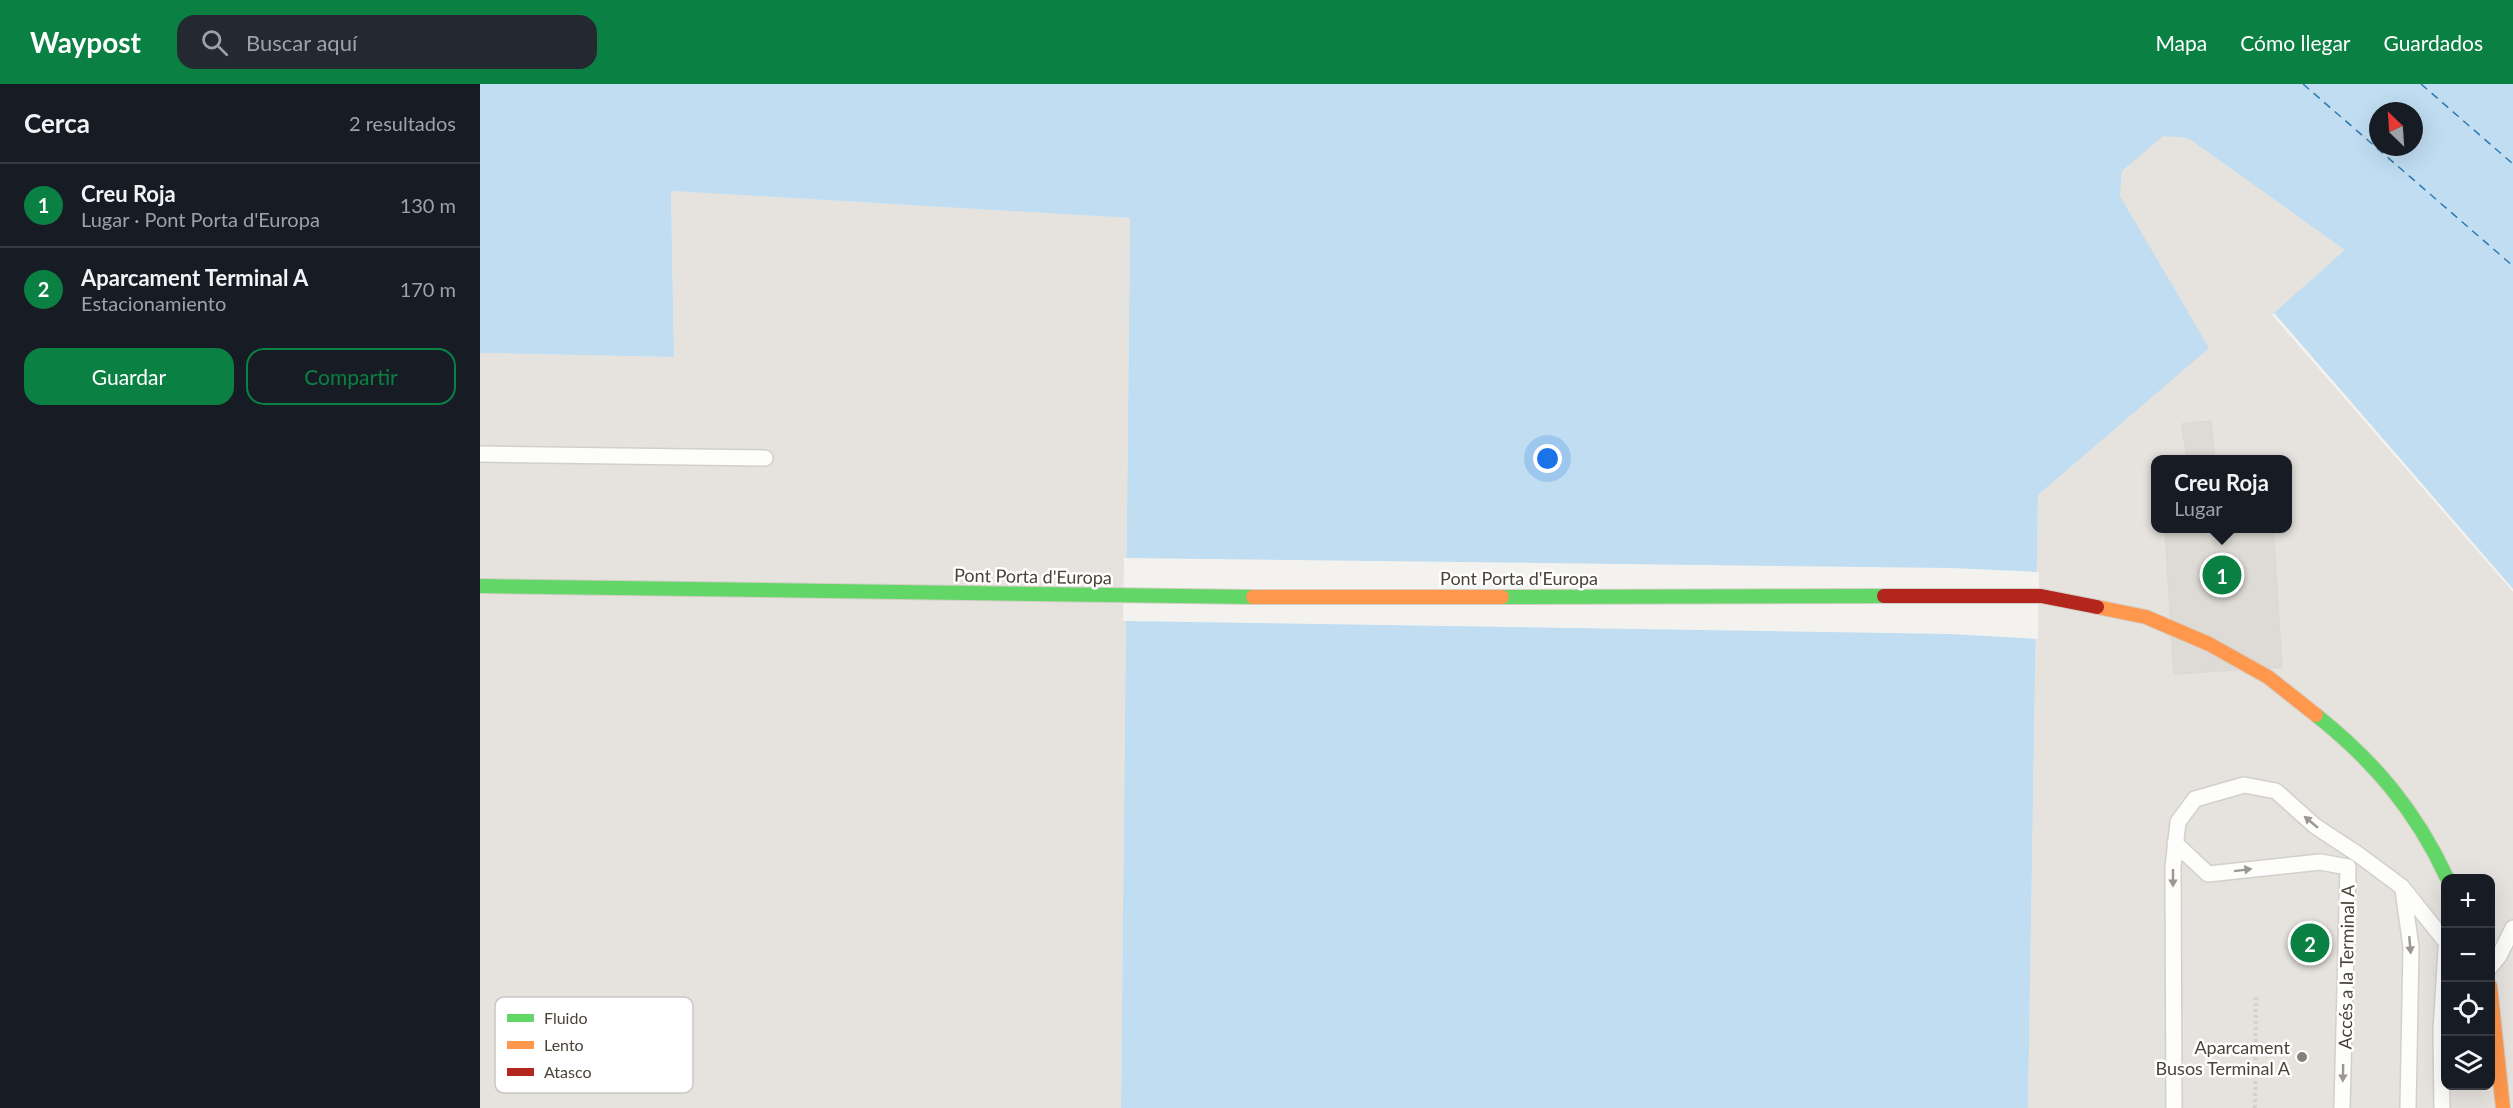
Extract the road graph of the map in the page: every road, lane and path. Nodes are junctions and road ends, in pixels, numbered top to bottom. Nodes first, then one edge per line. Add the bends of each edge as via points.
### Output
1 (480, 454) edge
2 (765, 458) dead end
3 (480, 586) edge
4 (2175, 843) junction
5 (2359, 855) junction
6 (2348, 867) junction
7 (2445, 874) edge
8 (2402, 887) junction
9 (2513, 928) edge
10 (2441, 937) edge
11 (2495, 961) edge
12 (2256, 994) dead end
13 (2495, 1033) edge
14 (2443, 1036) edge
15 (2174, 1108) edge
16 (2255, 1108) edge
17 (2342, 1108) edge
18 (2408, 1108) edge
19 (2442, 1108) edge
20 (2503, 1108) edge

1 - 2 lane
3 - 7 street, Pont Porta d'Europa via 1214,597 2041,596 2146,617 2209,644 2268,677 2332,728 2389,783 2432,846
5 -> 4 lane, Accés a la Terminal A via 2315,826 2276,791 2244,785 2195,799 2178,822
4 -> 6 lane, Accés a la Terminal A via 2208,874 2320,861
4 -> 15 lane, Accés a la Terminal A
5 - 6 lane
5 - 8 lane, Accés a la Terminal A
6 -> 17 lane, Accés a la Terminal A
8 - 10 lane, Accés a la Terminal A
8 -> 18 lane via 2411,947
9 - 11 lane
12 - 16 path
13 - 20 street
14 - 19 lane

